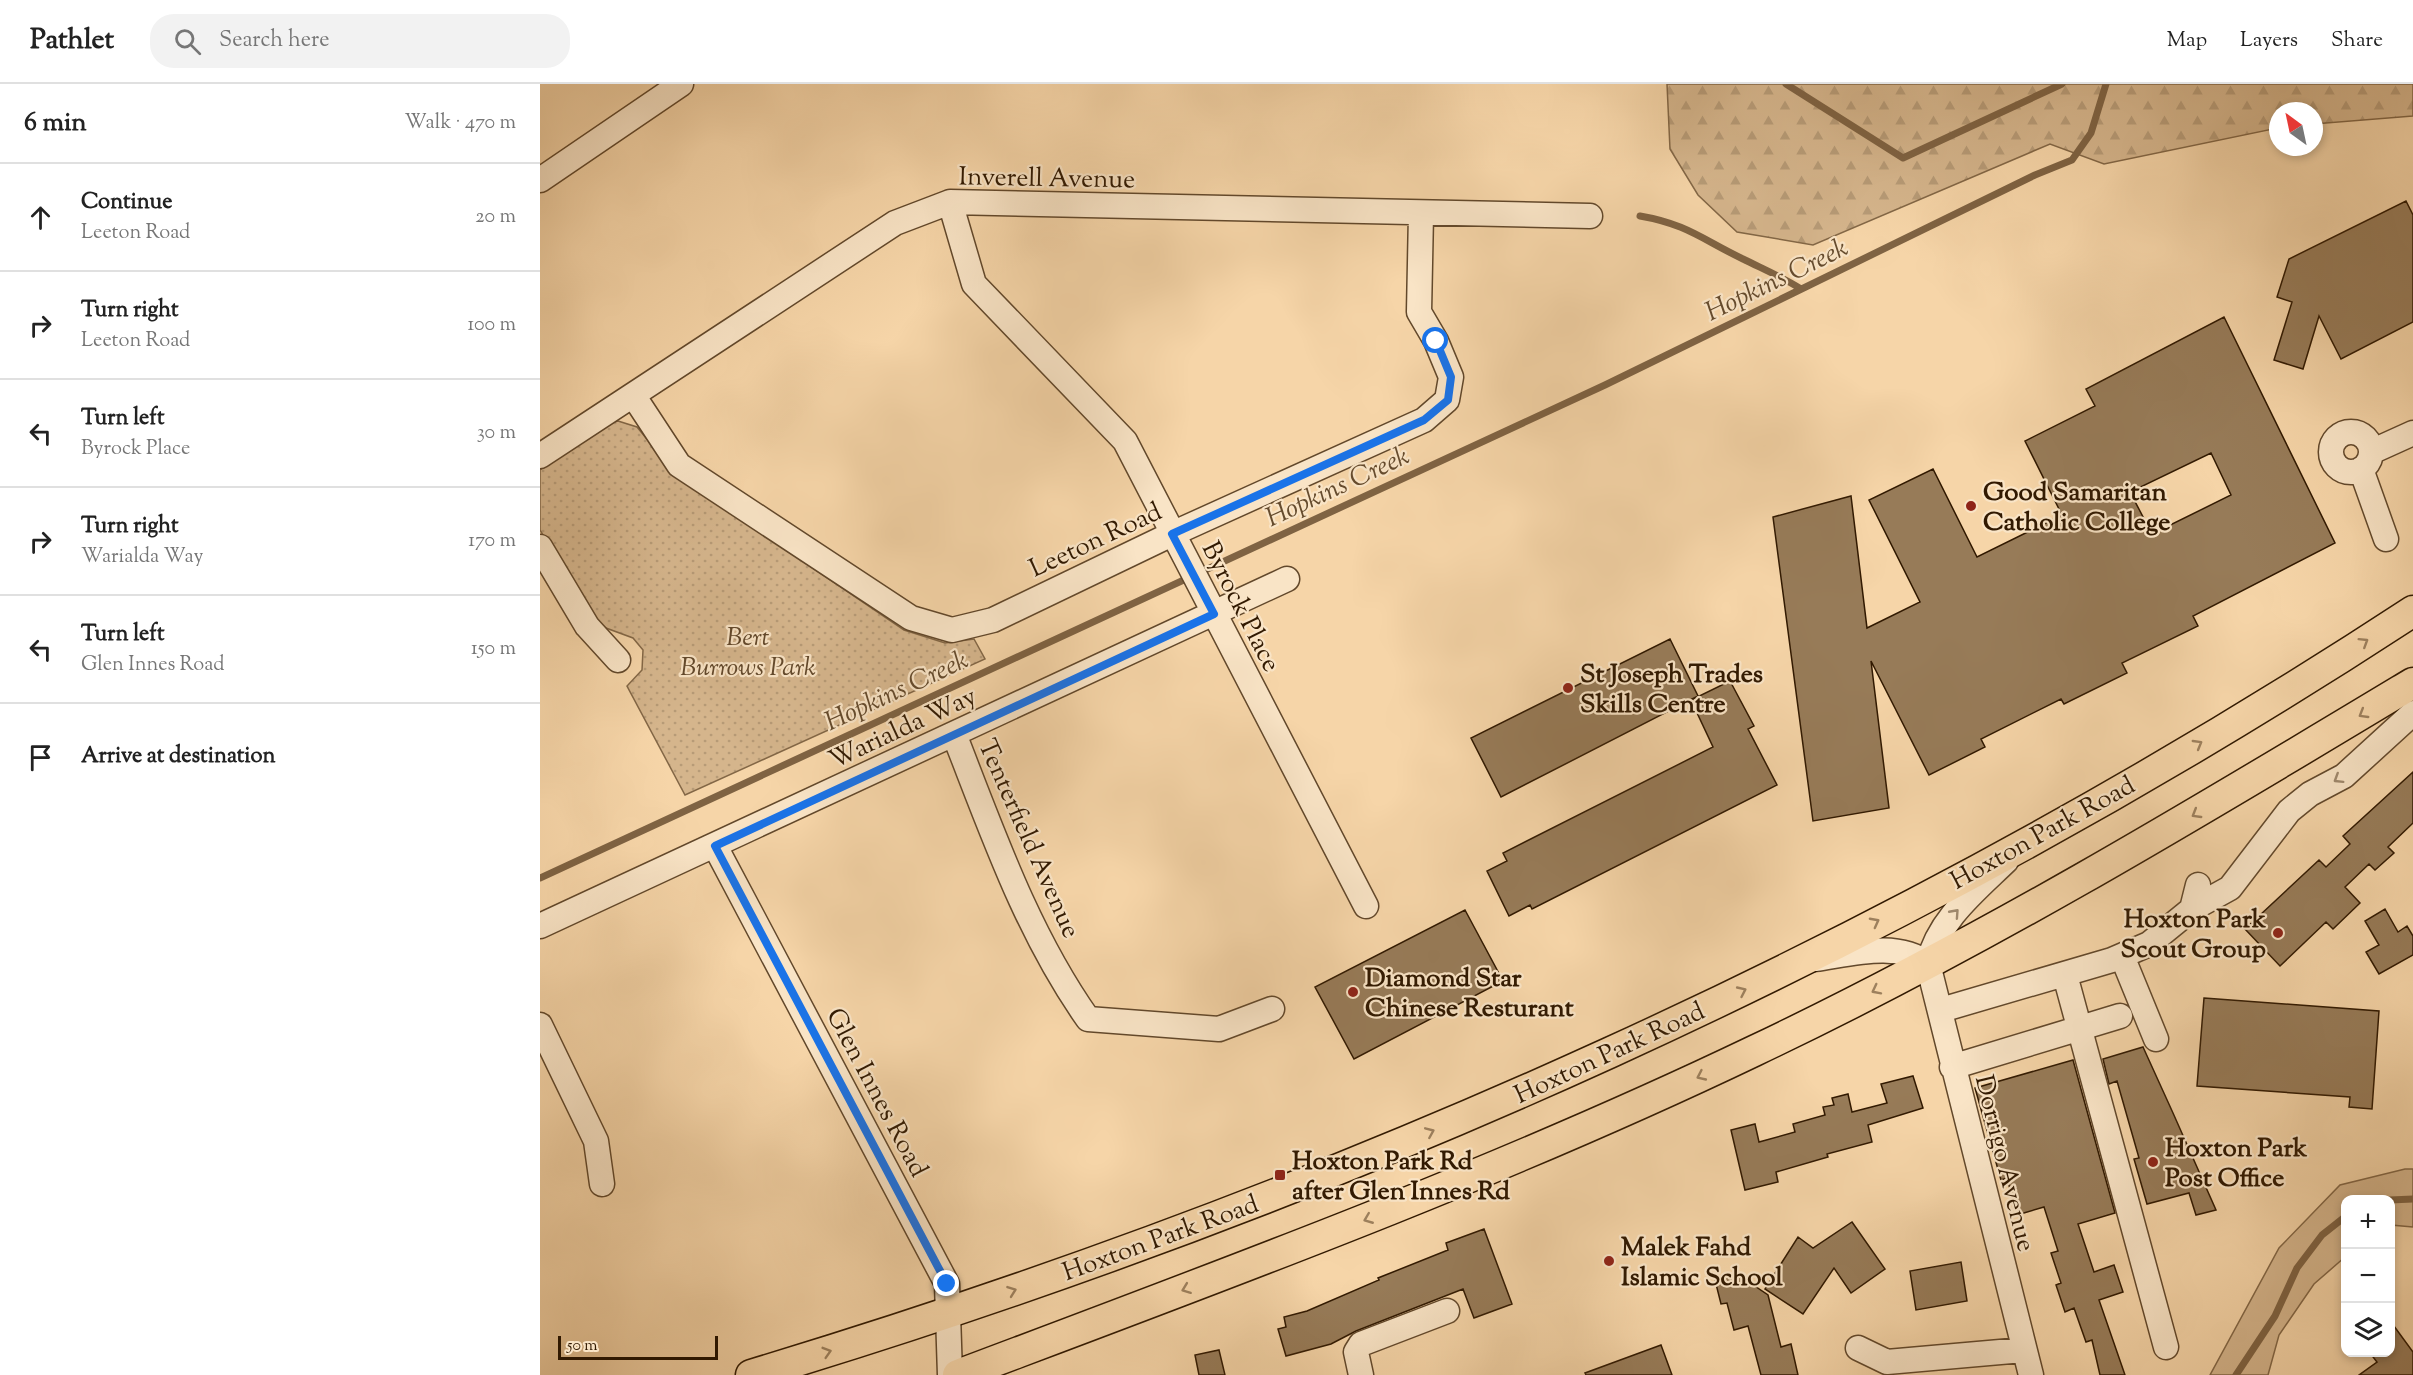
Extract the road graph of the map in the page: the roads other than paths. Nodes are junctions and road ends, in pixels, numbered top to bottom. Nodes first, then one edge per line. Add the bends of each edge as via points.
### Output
1 (681, 84) edge
2 (540, 180) edge
3 (950, 202) junction
4 (1421, 214) junction
5 (1590, 216) dead end
6 (633, 395) junction
7 (2413, 433) edge
8 (540, 456) edge
9 (1172, 534) junction
10 (2386, 539) dead end
11 (540, 547) edge
12 (1287, 579) dead end
13 (2413, 611) edge
14 (1214, 614) junction
15 (618, 660) dead end
16 (2413, 683) edge
17 (2413, 712) edge
18 (954, 734) junction
19 (2029, 840) junction
20 (715, 846) junction
21 (2198, 885) dead end
22 (1366, 906) dead end
23 (2192, 909) junction
24 (540, 926) edge
25 (2122, 956) junction
26 (1805, 960) junction
27 (1928, 964) junction
28 (2065, 975) junction
29 (1272, 1009) dead end
30 (1941, 1010) junction
31 (2120, 1016) dead end
32 (540, 1025) edge
33 (2080, 1028) junction
34 (2156, 1039) dead end
35 (1952, 1067) junction
36 (602, 1184) dead end
37 (1448, 1311) dead end
38 (950, 1314) junction
39 (2166, 1347) dead end
40 (1858, 1348) dead end
41 (2023, 1350) junction
42 (751, 1375) edge
43 (950, 1375) edge
44 (958, 1375) edge
45 (1361, 1375) edge
46 (2031, 1375) edge

1 - 2 street
3 - 4 street, Inverell Avenue
3 - 6 street, Inverell Avenue via 895,222
3 - 9 street, Byrock Place via 974,284 1125,441
4 - 5 street, Inverell Avenue
4 - 9 street, Leeton Road via 1419,312 1451,377 1448,400 1424,420
6 - 8 street, Inverell Avenue
6 - 9 street, Leeton Road via 679,465 911,618 952,630 993,620
7 - 10 street via 2366,461
9 - 14 street, Byrock Place
11 - 15 street via 587,626
12 - 14 street, Warialda Way
19 -> 13 main road, Hoxton Park Road via 2236,722
14 - 18 street, Warialda Way
14 - 22 street, Byrock Place
16 -> 27 main road via 2085,879
17 -> 23 street via 2344,776 2310,794 2289,811 2230,888
18 - 20 street, Warialda Way
18 - 29 street, Tenterfield Avenue via 1013,885 1069,992 1088,1019 1219,1029
26 -> 19 main road, Hoxton Park Road
27 -> 19 street via 1932,944 1943,926
20 - 24 street, Warialda Way
20 - 38 street, Glen Innes Road via 947,1284
21 - 23 street
23 - 25 street via 2149,944
25 - 28 street
25 - 34 street
26 - 27 street via 1898,950 1916,954
38 -> 26 main road, Hoxton Park Road via 1383,1151 1550,1081
27 - 30 street, Dorrigo Avenue
27 -> 44 main road via 1758,1050 1584,1131 1326,1237
28 - 30 street
28 - 33 street
30 - 35 street, Dorrigo Avenue
31 - 33 street
32 - 36 street via 596,1141
33 - 35 street
33 - 39 street
35 - 41 street, Dorrigo Avenue
37 - 45 street via 1361,1344 1356,1352
42 -> 38 main road, Hoxton Park Road
38 - 43 street, Glen Innes Road
40 - 41 street via 1887,1362
41 - 46 street, Dorrigo Avenue

